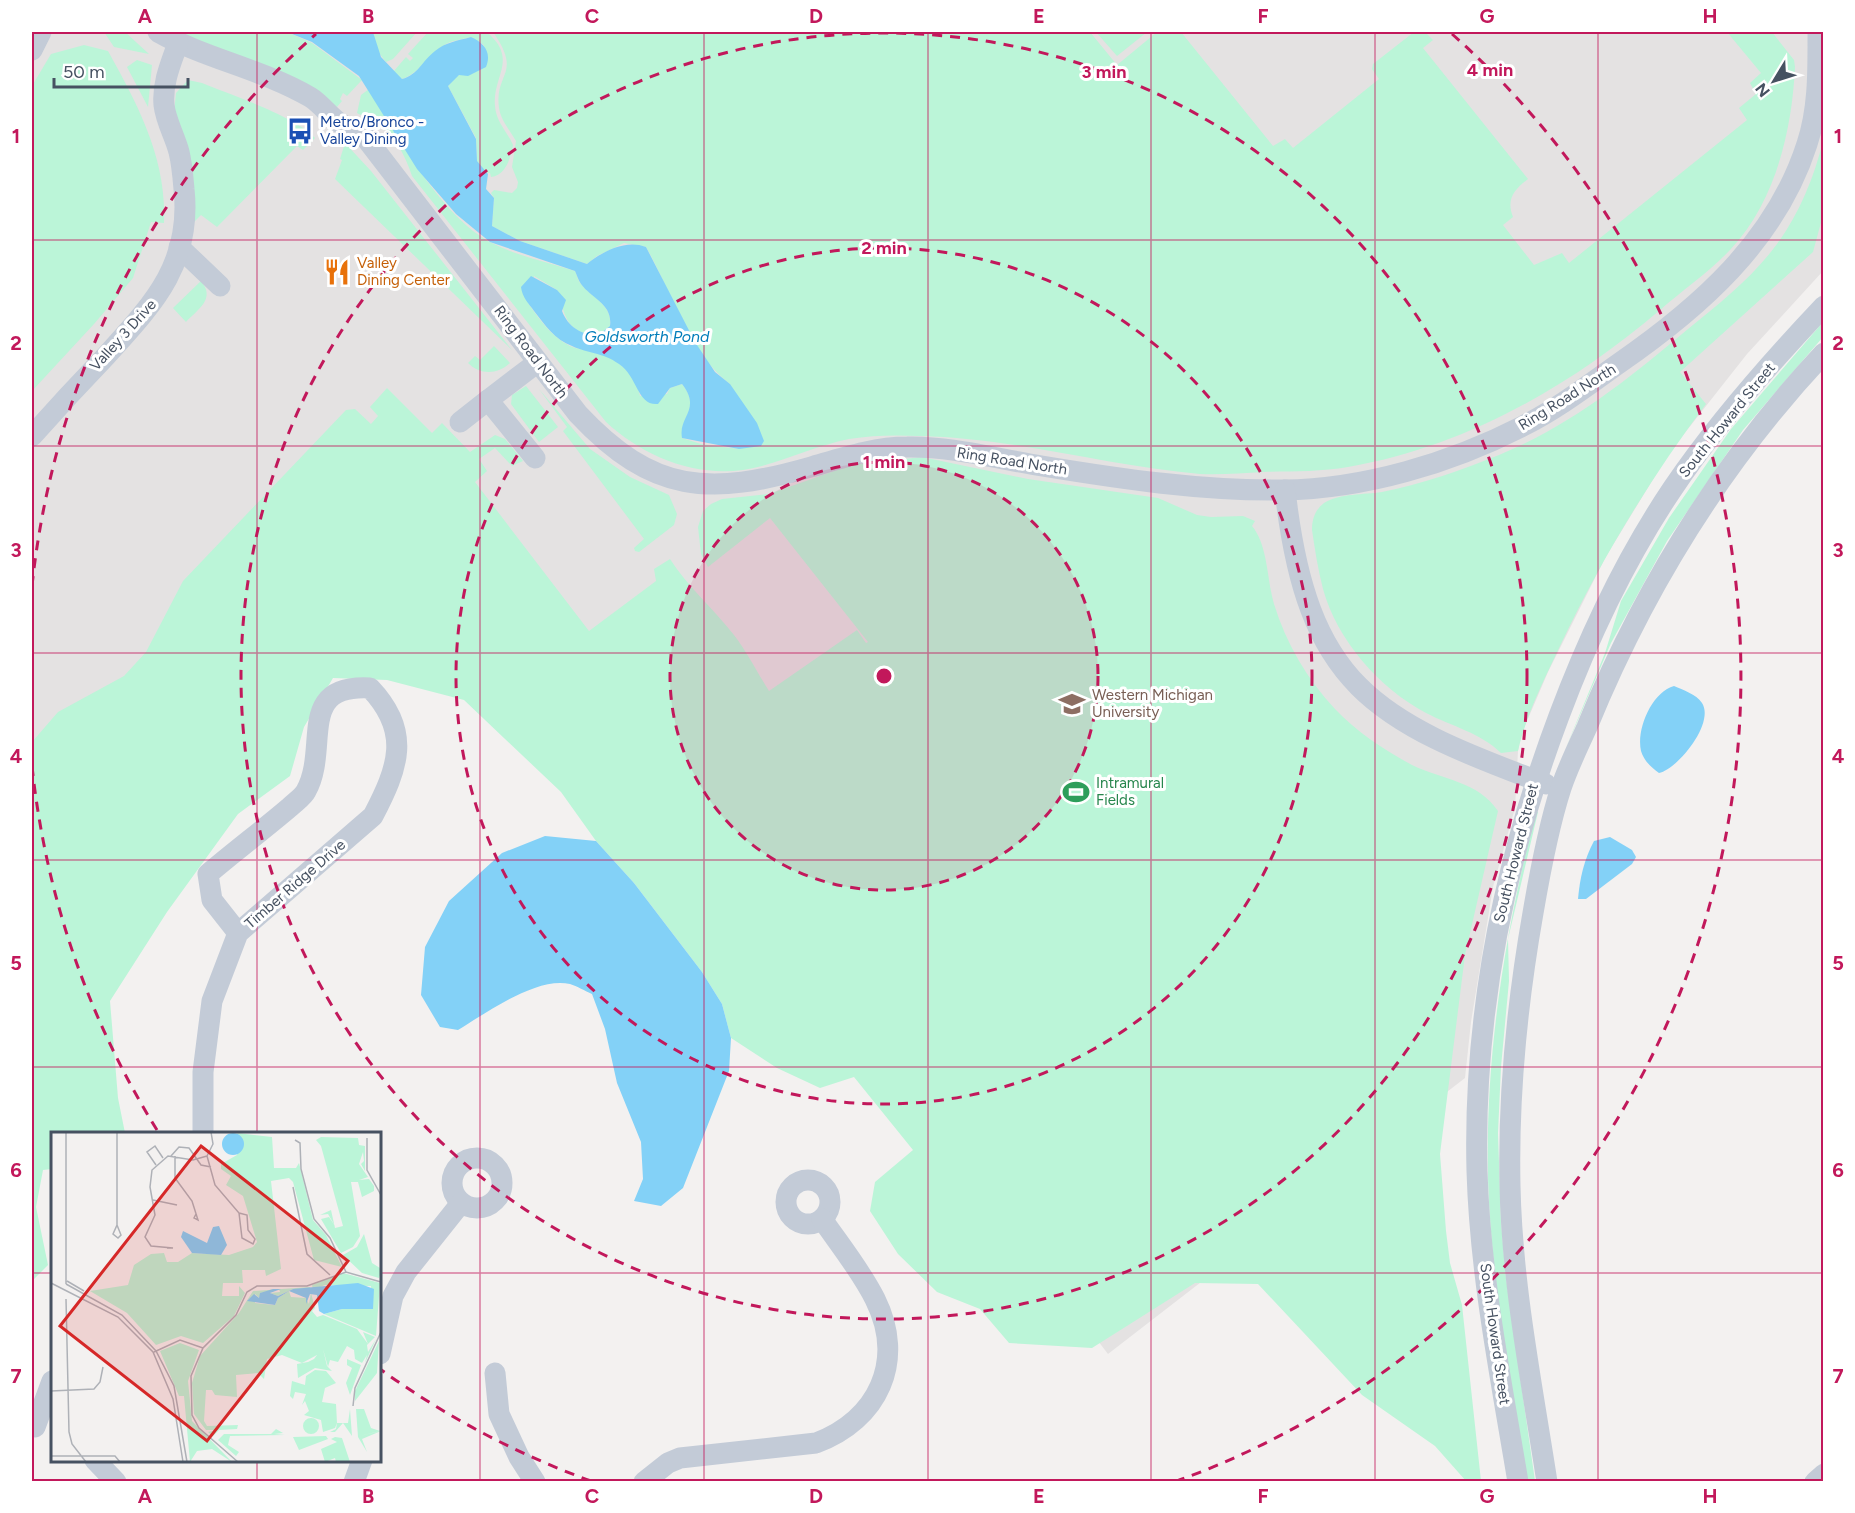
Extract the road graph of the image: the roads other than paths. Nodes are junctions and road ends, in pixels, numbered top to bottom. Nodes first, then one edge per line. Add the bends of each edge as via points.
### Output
1 (42, 32) edge
2 (158, 32) edge
3 (1818, 32) edge
4 (178, 43) junction
5 (32, 50) edge
6 (179, 248) junction
7 (220, 286) dead end
8 (1824, 306) edge
9 (1824, 353) edge
10 (538, 362) junction
11 (488, 399) junction
12 (460, 422) dead end
13 (32, 436) edge
14 (535, 459) dead end
15 (1285, 490) junction
16 (1535, 779) junction
17 (1561, 789) junction
18 (238, 933) junction
19 (203, 1132) edge
20 (461, 1203) dead end
21 (822, 1219) dead end
22 (1494, 1342) junction
23 (381, 1350) edge
24 (495, 1373) dead end
25 (51, 1385) edge
26 (40, 1428) edge
27 (362, 1462) edge
28 (1824, 1474) edge
29 (354, 1482) edge
30 (535, 1482) edge
31 (644, 1482) edge
32 (1505, 1482) edge
33 (1518, 1482) edge
34 (1547, 1482) edge
35 (1815, 1482) edge

1 - 5 street
2 - 4 street, Ring Road North
3 - 15 street, Ring Road North via 1813,121 1791,184 1737,266 1664,333 1567,400 1522,426 1467,450 1411,470 1367,480
4 - 6 street, Valley 3 Drive via 165,81 164,104 179,152 184,189 185,214
4 - 10 street, Ring Road North via 252,70 311,98 339,123 365,137
6 - 7 street
6 - 13 street, Valley 3 Drive via 161,293
8 - 16 street, South Howard Street via 1742,397 1673,487 1627,563 1585,646
9 - 17 street, South Howard Street via 1758,428 1702,507 1648,596 1605,681
10 - 11 street
10 - 15 street, Ring Road North via 578,414 618,453 640,466 686,482 749,483 858,453 908,447 1121,479
11 - 12 street
11 - 14 street
15 - 16 street via 1302,589 1318,627 1350,678 1368,698 1424,735
16 - 17 street
16 - 22 street, South Howard Street via 1506,881 1488,975 1478,1086 1477,1172
17 - 34 street, South Howard Street via 1539,876 1522,973 1510,1084 1510,1188 1519,1297
18 - 18 street, Timber Ridge Drive via 373,816 398,753 391,714 370,688 348,687 324,702 317,721 318,748 306,792 208,874 212,900
18 - 19 street, Timber Ridge Drive via 212,1001 203,1072
20 - 23 street via 393,1296
21 - 31 street via 876,1300 886,1333 887,1358 880,1390 859,1418 816,1443 688,1456 668,1464
22 - 32 street
22 - 33 street, South Howard Street
24 - 30 street via 499,1414
25 - 26 street
27 - 29 street
28 - 35 street

